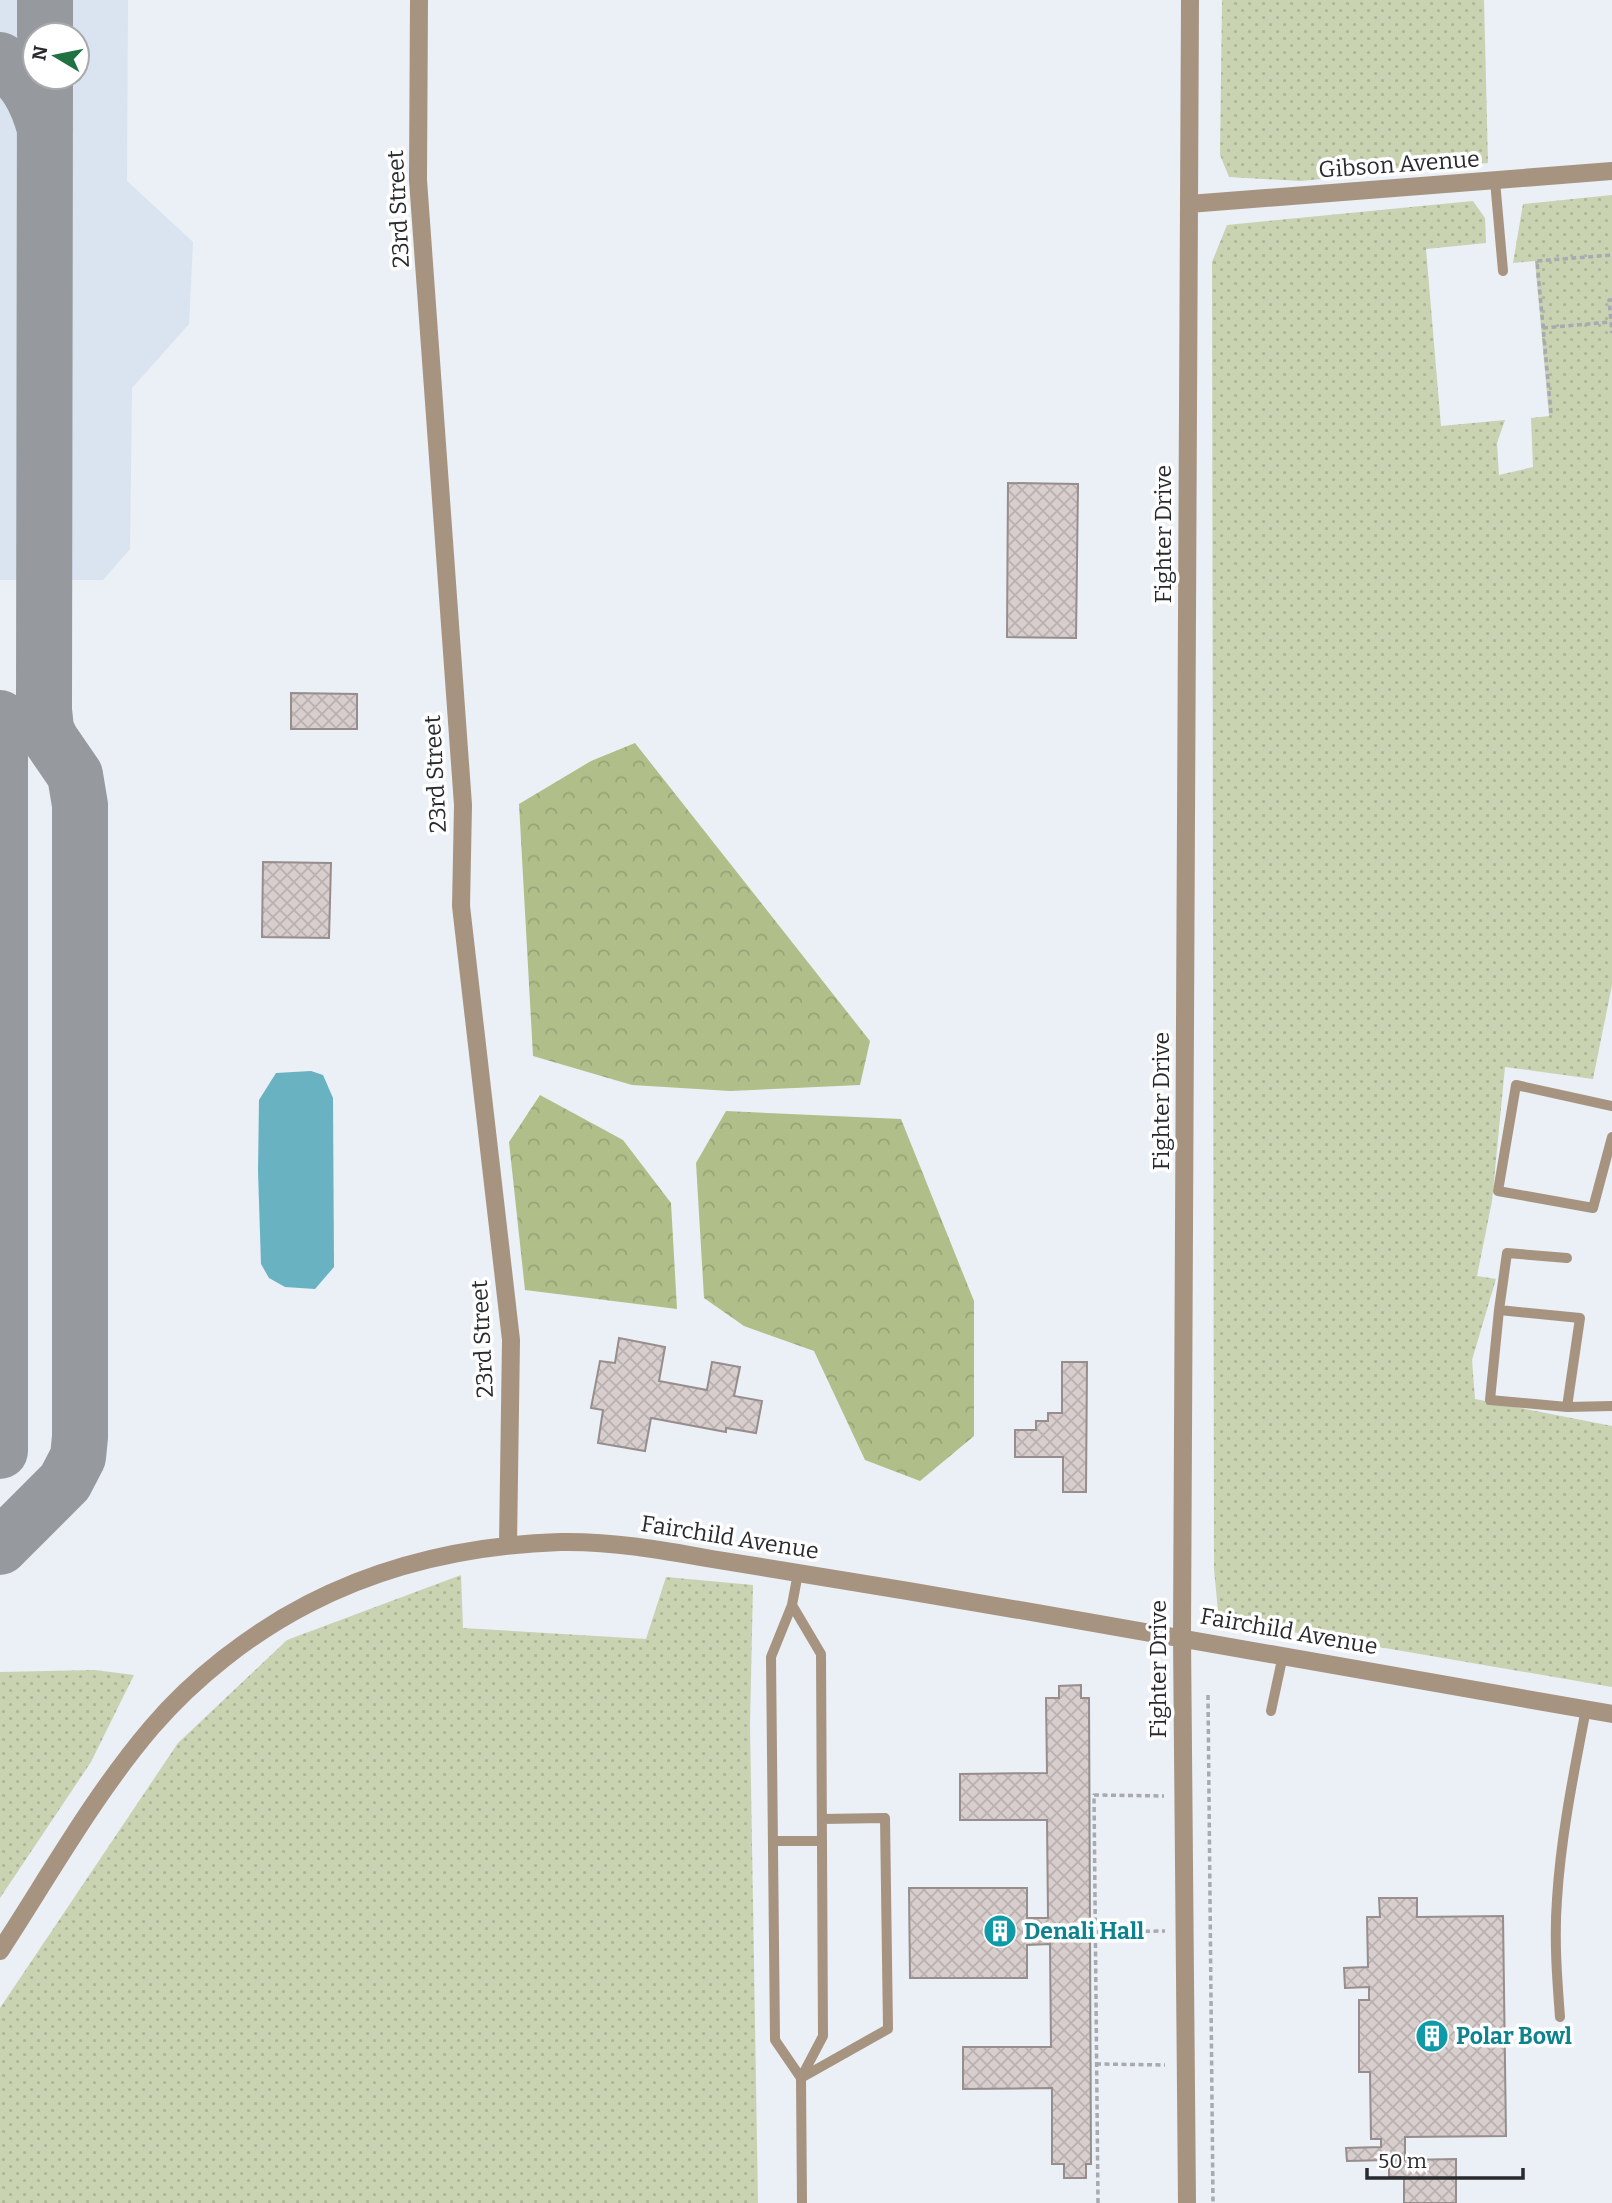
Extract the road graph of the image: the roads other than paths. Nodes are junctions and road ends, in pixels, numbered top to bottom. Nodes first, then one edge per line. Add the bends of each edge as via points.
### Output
1 (419, 0) edge
2 (1190, 0) edge
3 (1612, 171) edge
4 (1494, 181) junction
5 (1189, 204) junction
6 (1503, 271) dead end
7 (1612, 1106) edge
8 (1612, 1137) edge
9 (1607, 1177) edge
10 (1567, 1258) dead end
11 (1499, 1310) junction
12 (1612, 1406) edge
13 (1567, 1407) junction
14 (508, 1545) junction
15 (798, 1573) junction
16 (792, 1605) junction
17 (1182, 1637) junction
18 (1283, 1655) junction
19 (1586, 1709) junction
20 (1271, 1711) dead end
21 (1612, 1714) edge
22 (822, 1819) junction
23 (773, 1841) junction
24 (822, 1841) junction
25 (0, 1951) edge
26 (1560, 2017) dead end
27 (801, 2078) junction
28 (802, 2203) edge
29 (1187, 2203) edge

1 - 14 street, 23rd Street via 418,180 463,805 461,906 511,1340
2 - 5 street, Fighter Drive
3 - 4 street, Gibson Avenue
4 - 5 street, Gibson Avenue
4 - 6 lane
5 - 17 street, Fighter Drive
7 - 9 lane via 1516,1085 1498,1191 1593,1208
8 - 9 lane
10 - 11 lane via 1507,1253
11 - 13 lane via 1490,1400
11 - 13 lane via 1580,1318
12 - 13 lane
14 - 15 street, Fairchild Avenue via 565,1542 657,1548
14 - 25 street, Fairchild Avenue via 409,1565 357,1582 306,1605 203,1676 154,1725 108,1784
15 - 16 lane
15 - 17 street, Fairchild Avenue
16 - 22 lane via 821,1654
16 - 23 lane via 771,1657
17 - 18 street, Fairchild Avenue
17 - 29 street, Fighter Drive
18 - 19 street, Fairchild Avenue
18 - 20 lane
19 - 21 street, Fairchild Avenue
19 - 26 lane via 1557,1899
22 - 24 lane
22 - 27 lane via 886,1818 888,2029
23 - 24 lane
23 - 27 lane via 775,2039
24 - 27 lane via 823,2036
27 - 28 lane

